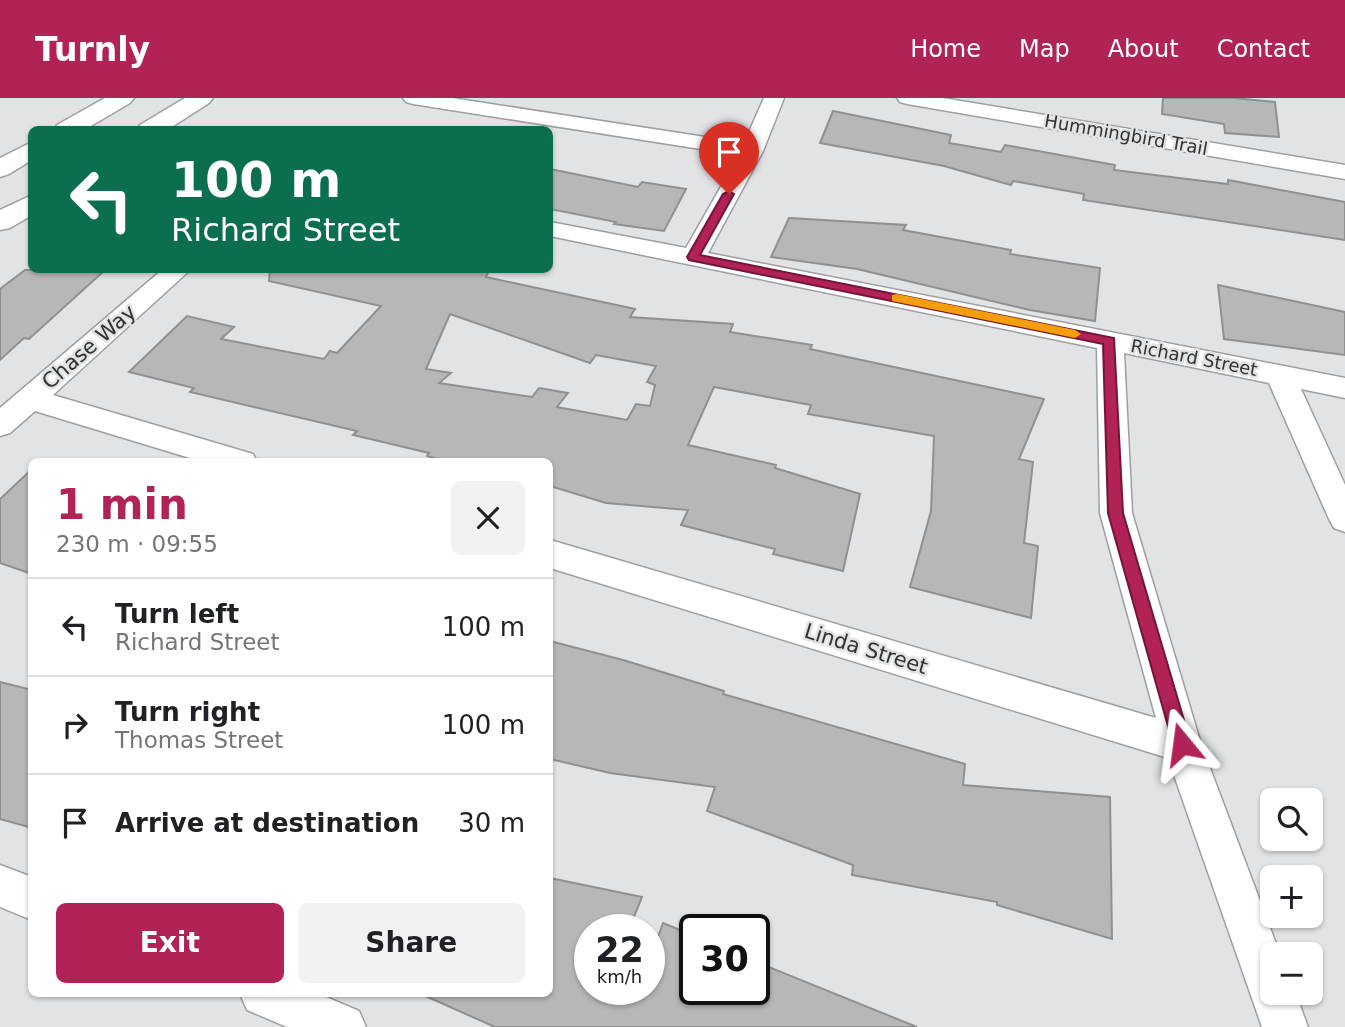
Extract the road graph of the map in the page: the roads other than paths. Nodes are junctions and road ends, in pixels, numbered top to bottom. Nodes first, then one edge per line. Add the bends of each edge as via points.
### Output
1 (122, 98) edge
2 (201, 98) edge
3 (413, 98) edge
4 (774, 98) edge
5 (907, 98) edge
6 (73, 126) edge
7 (156, 126) edge
8 (28, 152) edge
9 (752, 152) junction
10 (0, 169) edge
11 (1345, 172) edge
12 (28, 204) edge
13 (0, 222) edge
14 (553, 230) edge
15 (693, 257) junction
16 (174, 273) edge
17 (1110, 341) junction
18 (1280, 375) junction
19 (1345, 388) edge
20 (31, 399) junction
21 (0, 425) edge
22 (229, 458) edge
23 (1345, 519) edge
24 (553, 555) edge
25 (1182, 744) junction
26 (0, 886) edge
27 (28, 897) edge
28 (1260, 959) edge
29 (270, 997) edge
30 (1277, 1005) edge
31 (343, 1027) edge
32 (1285, 1027) edge

1 - 6 main road
2 - 7 main road
3 - 9 street
4 - 9 street
5 - 11 street, Hummingbird Trail
8 - 10 main road
9 - 15 street
12 - 13 main road
14 - 15 street, Richard Street
15 - 17 street, Richard Street
16 - 20 street, Chase Way
17 - 18 street, Richard Street
17 - 25 street via 1116,513
18 - 19 street, Richard Street
18 - 23 street
20 - 21 street, Chase Way
20 - 22 street
24 - 25 street, Linda Street
25 - 28 street
26 - 27 street
29 - 31 street
30 - 32 street

